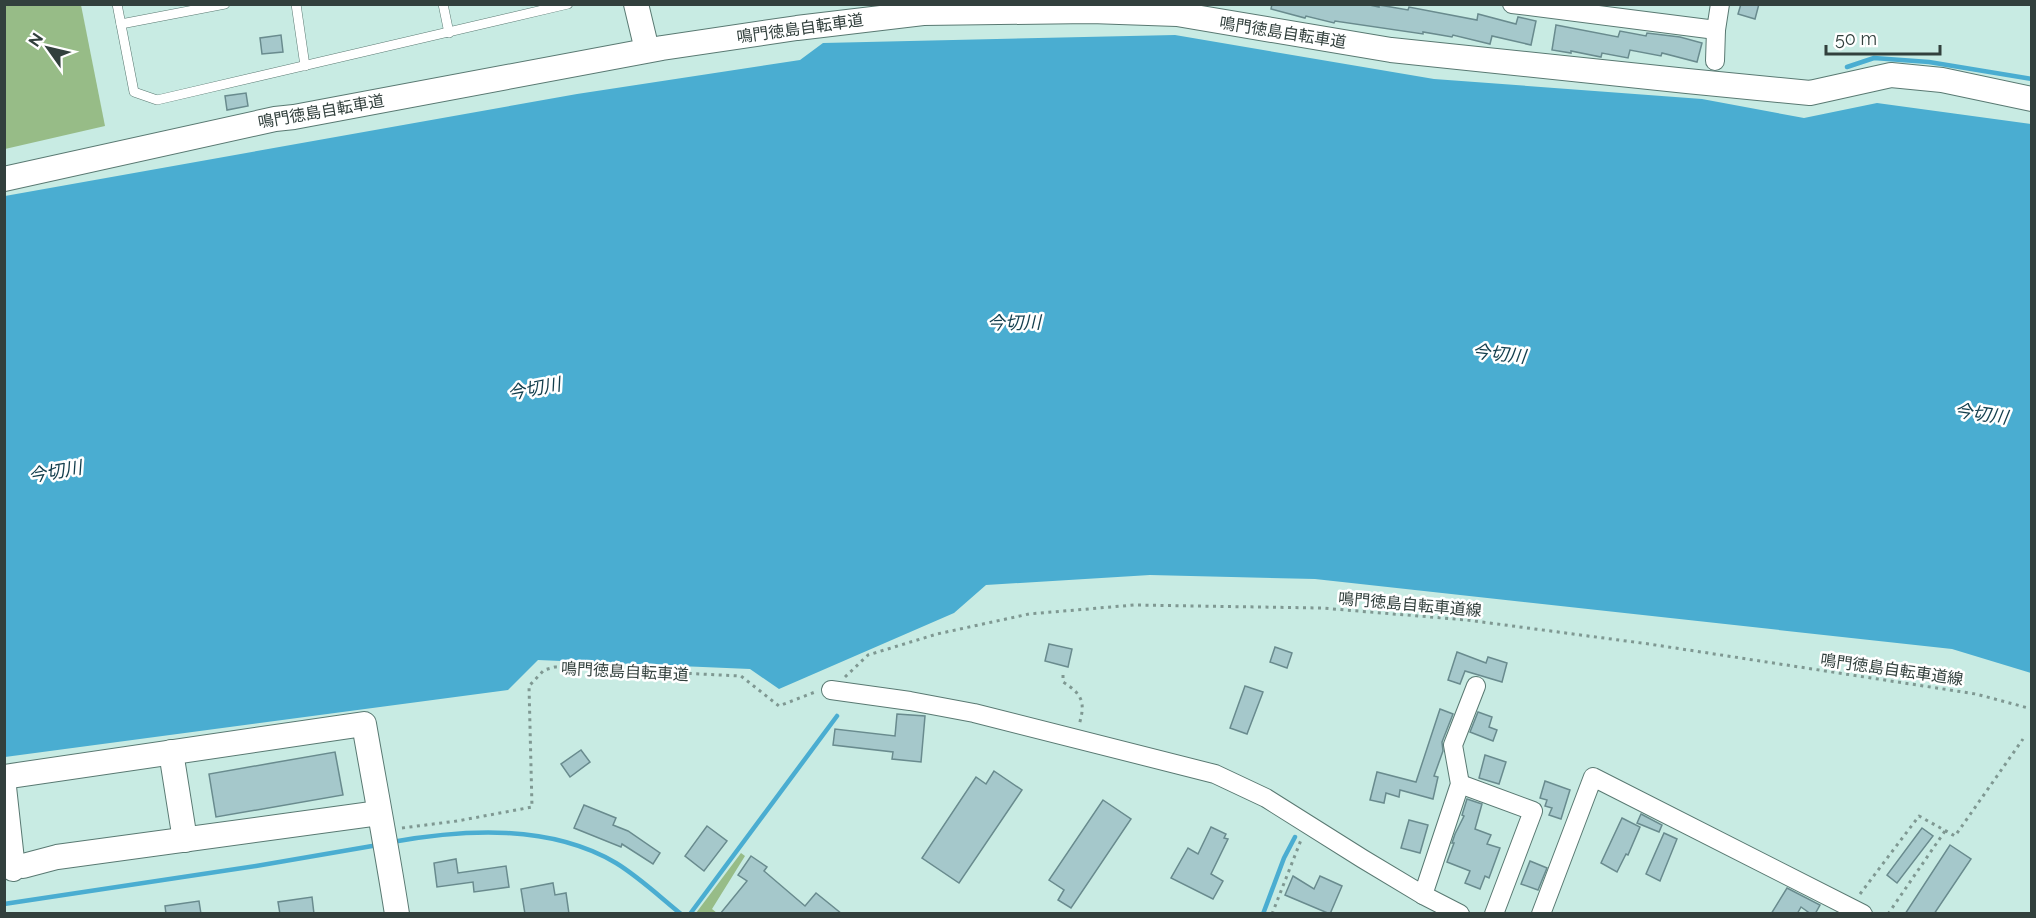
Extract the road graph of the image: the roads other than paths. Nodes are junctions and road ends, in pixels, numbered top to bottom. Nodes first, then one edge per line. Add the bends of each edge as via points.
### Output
1 (117, 4) edge
2 (225, 4) edge
3 (296, 4) edge
4 (442, 4) edge
5 (522, 4) edge
6 (636, 4) edge
7 (1512, 4) edge
8 (1720, 4) edge
9 (561, 5) edge
10 (878, 12) edge
11 (524, 15) junction
12 (121, 24) junction
13 (1716, 30) junction
14 (449, 33) junction
15 (647, 50) junction
16 (1714, 62) dead end
17 (305, 66) junction
18 (2031, 99) edge
19 (4, 179) edge
20 (1476, 686) dead end
21 (831, 690) road end
22 (171, 752) junction
23 (4, 777) edge
24 (1460, 784) junction
25 (4, 788) edge
26 (379, 813) junction
27 (185, 840) junction
28 (14, 869) edge
29 (1423, 895) junction
30 (1856, 910) edge
31 (397, 914) edge
32 (1460, 914) edge
33 (1494, 914) edge
34 (1541, 914) edge

1 - 12 lane
2 - 12 lane
3 - 17 lane
4 - 14 lane
5 - 11 lane
6 - 15 main road
7 - 13 street
8 - 13 street
9 - 11 lane
10 - 15 main road, 鳴門徳島自転車道
10 - 18 main road, 鳴門徳島自転車道 via 1176,14 1391,50 1686,81 1810,93 1891,75 1942,80
11 - 14 lane
12 - 17 lane via 134,92 157,100
13 - 16 street
14 - 17 lane
15 - 19 main road, 鳴門徳島自転車道 via 275,118
20 - 24 street via 1453,745
21 - 29 street via 963,711 1215,774 1266,798
22 - 23 main road
22 - 26 main road via 364,724
22 - 27 main road
24 - 29 street
24 - 33 street via 1533,811
25 - 28 main road
26 - 27 main road
26 - 31 main road
27 - 28 main road via 57,857
29 - 32 street
30 - 34 street via 1593,777

